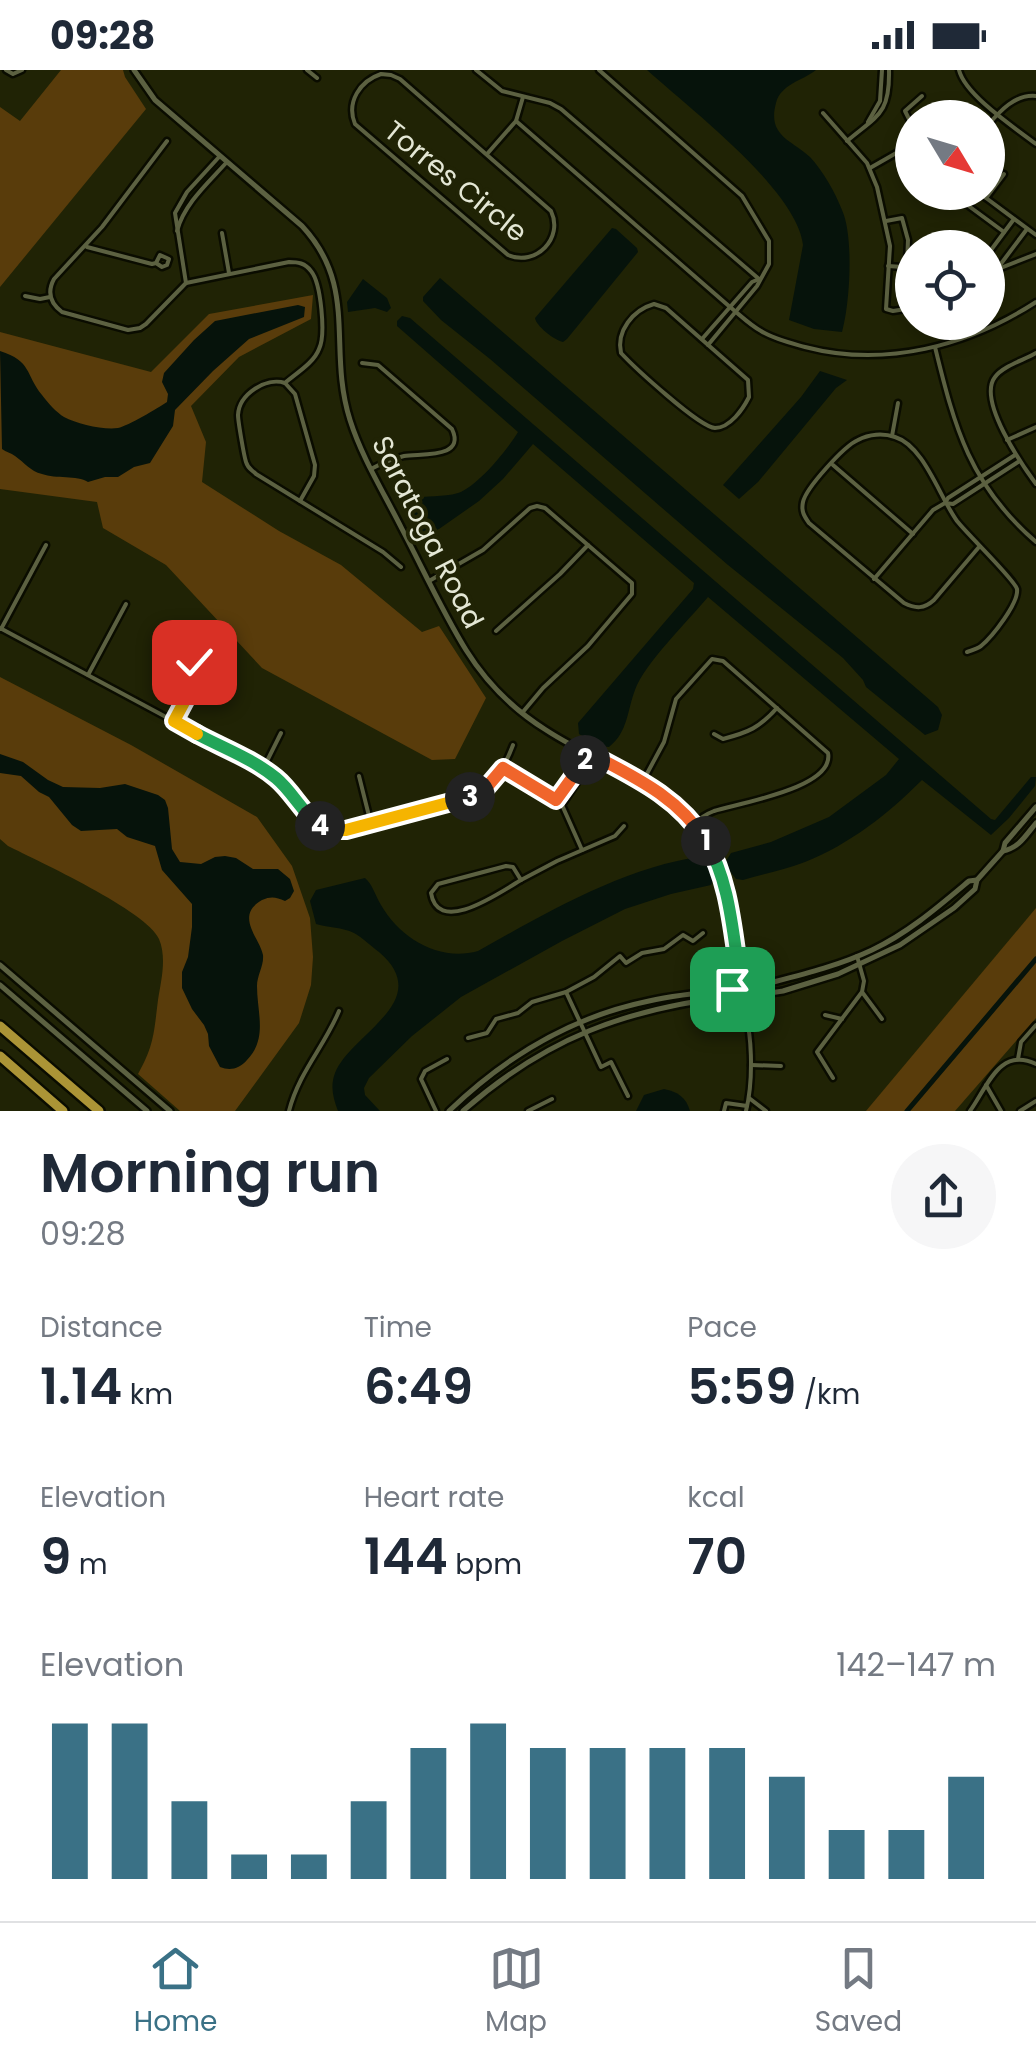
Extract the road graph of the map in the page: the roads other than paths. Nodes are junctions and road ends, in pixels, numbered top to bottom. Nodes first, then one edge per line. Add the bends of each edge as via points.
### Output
1 (6, 70) edge
2 (22, 70) edge
3 (134, 70) edge
4 (307, 70) edge
5 (476, 70) edge
6 (599, 70) edge
7 (882, 70) edge
8 (889, 70) edge
9 (958, 70) edge
10 (317, 78) dead end
11 (922, 96) dead end
12 (1036, 96) edge
13 (523, 97) junction
14 (880, 100) junction
15 (917, 100) edge
16 (982, 100) edge
17 (887, 103) junction
18 (1005, 108) edge
19 (823, 113) dead end
20 (1005, 119) edge
21 (516, 121) junction
22 (868, 122) junction
23 (166, 141) dead end
24 (847, 141) junction
25 (1036, 144) edge
26 (487, 154) junction
27 (895, 154) edge
28 (220, 155) junction
29 (228, 161) junction
30 (870, 168) junction
31 (974, 210) edge
32 (1001, 210) edge
33 (1014, 220) junction
34 (886, 221) junction
35 (1036, 226) edge
36 (1001, 230) edge
37 (177, 231) junction
38 (1005, 231) edge
39 (1032, 232) edge
40 (222, 233) dead end
41 (85, 246) junction
42 (1036, 254) edge
43 (1005, 260) edge
44 (156, 263) dead end
45 (888, 266) junction
46 (1005, 266) edge
47 (229, 273) junction
48 (760, 279) junction
49 (186, 283) junction
50 (25, 296) dead end
51 (50, 297) junction
52 (1036, 302) edge
53 (730, 307) junction
54 (895, 310) edge
55 (737, 312) junction
56 (702, 340) junction
57 (708, 344) junction
58 (936, 347) junction
59 (1036, 353) edge
60 (362, 363) dead end
61 (284, 383) junction
62 (898, 403) dead end
63 (1036, 427) edge
64 (892, 436) junction
65 (1007, 440) junction
66 (1015, 455) junction
67 (1019, 462) junction
68 (832, 464) junction
69 (372, 469) junction
70 (980, 477) junction
71 (984, 484) junction
72 (1036, 484) edge
73 (300, 500) junction
74 (945, 503) junction
75 (913, 534) junction
76 (1036, 542) edge
77 (46, 545) dead end
78 (588, 545) junction
79 (979, 548) junction
80 (401, 568) dead end
81 (874, 579) junction
82 (429, 581) junction
83 (126, 604) dead end
84 (1, 628) edge
85 (496, 631) dead end
86 (968, 652) dead end
87 (88, 675) junction
88 (196, 680) junction
89 (777, 708) junction
90 (522, 713) junction
91 (174, 721) junction
92 (281, 733) dead end
93 (714, 734) dead end
94 (513, 745) dead end
95 (592, 755) junction
96 (503, 768) junction
97 (263, 769) junction
98 (358, 776) dead end
99 (643, 781) junction
100 (556, 800) junction
101 (562, 804) junction
102 (1036, 806) edge
103 (1036, 823) edge
104 (371, 824) junction
105 (694, 824) junction
106 (624, 826) dead end
107 (582, 850) junction
108 (1003, 851) junction
109 (522, 880) junction
110 (977, 880) junction
111 (704, 933) dead end
112 (856, 956) junction
113 (0, 964) edge
114 (859, 965) junction
115 (744, 983) junction
116 (0, 985) edge
117 (566, 992) junction
118 (862, 992) junction
119 (735, 995) junction
120 (749, 997) junction
121 (745, 1010) junction
122 (339, 1011) dead end
123 (824, 1015) dead end
124 (842, 1019) junction
125 (882, 1020) dead end
126 (580, 1024) junction
127 (1036, 1025) edge
128 (0, 1026) edge
129 (584, 1031) junction
130 (468, 1038) dead end
131 (0, 1056) edge
132 (448, 1059) dead end
133 (1018, 1059) junction
134 (1036, 1064) edge
135 (752, 1065) junction
136 (782, 1066) dead end
137 (833, 1078) dead end
138 (986, 1085) junction
139 (628, 1096) dead end
140 (749, 1098) junction
141 (552, 1100) dead end
142 (1036, 1101) edge
143 (746, 1108) edge
144 (64, 1111) edge
145 (99, 1111) edge
146 (146, 1111) edge
147 (170, 1111) edge
148 (289, 1111) edge
149 (436, 1111) edge
150 (449, 1111) edge
151 (463, 1111) edge
152 (528, 1111) edge
153 (724, 1111) edge
154 (766, 1111) edge
155 (970, 1111) edge
156 (1001, 1111) edge
157 (1020, 1111) edge

1 - 2 street
3 - 28 street, Saratoga Road via 154,100
4 - 10 street
5 - 13 street via 502,91
6 - 48 street via 742,196 770,240
7 - 14 street
8 - 17 street
9 - 16 street
11 - 15 street
12 - 18 street
13 - 21 street, Torres Circle
13 - 48 street via 561,109
14 - 17 street
14 - 22 street
17 - 22 street
19 - 24 street
20 - 25 street
21 - 26 street, Torres Circle
21 - 53 street
22 - 24 street
23 - 41 street
24 - 30 street
26 - 26 street, Torres Circle via 554,215 554,234 534,257 508,255 355,124 353,99 371,78 396,76
27 - 30 street
28 - 29 street, Saratoga Road
28 - 37 street via 181,202
29 - 37 street via 194,198
29 - 69 street, Saratoga Road via 302,226 326,258 337,292 345,401
30 - 34 street
31 - 36 street
32 - 33 street
33 - 38 street
33 - 39 street
34 - 45 street
34 - 45 street via 902,218 908,240 907,264
35 - 39 street
37 - 49 street
39 - 43 street
40 - 47 street
41 - 44 street
41 - 51 street via 54,279
42 - 46 street
45 - 54 street via 886,309
47 - 49 street
47 - 61 street via 293,262 312,273 320,348
48 - 53 street
48 - 55 street
49 - 51 street via 132,330 62,312
50 - 51 street
52 - 58 street
53 - 55 street
53 - 56 street
55 - 57 street
55 - 58 street via 762,331 830,352 883,355
56 - 57 street
56 - 57 street via 654,304 640,309 622,331 619,347 702,424 720,428 746,404 749,385
58 - 70 street via 954,422
59 - 65 street via 992,383
60 - 69 street via 378,365 456,436 441,453 399,457
61 - 73 street via 296,397 316,464
61 - 73 street via 261,384 241,405 238,420 250,469
62 - 64 street
63 - 65 street
64 - 68 street via 858,440
64 - 74 street via 917,452
65 - 66 street
66 - 67 street
66 - 70 street
67 - 71 street
67 - 72 street
68 - 75 street
68 - 81 street via 804,498 804,517
69 - 82 street, Saratoga Road
70 - 71 street
70 - 74 street
71 - 74 street
71 - 76 street
73 - 80 street
74 - 75 street
74 - 79 street
75 - 81 street
77 - 84 street
78 - 82 street via 534,506 483,550
78 - 85 street
78 - 90 street via 629,580 632,594
79 - 81 street via 927,606 904,603
79 - 86 street via 1012,579 1017,598 980,647
82 - 90 street, Saratoga Road via 477,665
83 - 87 street
84 - 87 street
87 - 91 street
88 - 88 street via 184,673 188,662 209,672 208,681
88 - 91 street
89 - 93 street via 752,730 722,739
89 - 99 street via 720,659 708,660 681,692
89 - 105 street via 826,750 824,770
90 - 95 street, Saratoga Road
91 - 97 street
92 - 97 street
94 - 96 street
95 - 99 street, Saratoga Road
95 - 100 street
95 - 101 street
96 - 100 street
96 - 104 street via 469,798
97 - 104 street via 320,826 342,831
98 - 104 street
99 - 105 street, Saratoga Road
100 - 101 street
101 - 107 street
102 - 108 street
103 - 108 street via 1012,850
105 - 115 street, Saratoga Road via 723,878
106 - 107 street
107 - 109 street
108 - 110 street
109 - 109 street via 459,912 440,908 431,897 438,884 506,866
110 - 112 street
110 - 114 street via 954,908
111 - 117 street via 694,941 683,935 664,950 626,963 620,956
112 - 114 street
112 - 115 street via 758,986
113 - 147 street
114 - 118 street
114 - 120 street
115 - 119 street
115 - 120 street
116 - 146 street
117 - 126 street
117 - 130 street via 532,1002
118 - 124 street
118 - 125 street
119 - 120 street
119 - 121 street
119 - 126 street via 650,1000
119 - 129 street via 649,1010
120 - 121 street
121 - 135 street
122 - 148 street
123 - 124 street
124 - 137 street via 817,1052
126 - 129 street
126 - 150 street via 520,1053
127 - 133 street via 1021,1042
128 - 145 highway
129 - 139 street via 600,1067 611,1062
129 - 151 street
131 - 144 highway
132 - 149 street via 422,1079
133 - 134 street
133 - 138 street via 1001,1066
135 - 136 street
135 - 140 street
138 - 155 street
138 - 156 street
140 - 143 street
140 - 154 street
141 - 152 street
142 - 157 street
143 - 153 street via 726,1103

